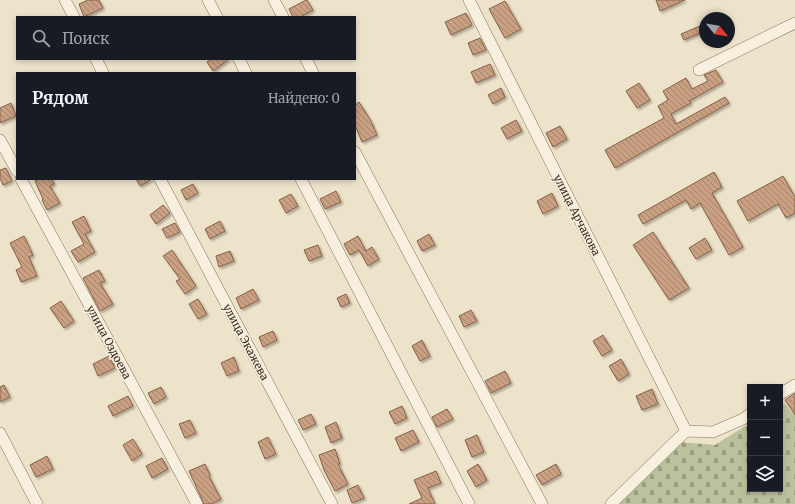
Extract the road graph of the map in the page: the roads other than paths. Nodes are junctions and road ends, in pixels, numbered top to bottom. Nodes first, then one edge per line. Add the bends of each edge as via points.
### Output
1 (64, 0) edge
2 (208, 0) edge
3 (274, 0) edge
4 (469, 0) edge
5 (73, 16) edge
6 (216, 16) edge
7 (282, 16) edge
8 (795, 23) edge
9 (96, 60) edge
10 (240, 60) edge
11 (306, 60) edge
12 (699, 70) dead end
13 (102, 72) edge
14 (246, 72) edge
15 (312, 72) edge
16 (0, 140) edge
17 (356, 154) edge
18 (16, 169) edge
19 (22, 180) edge
20 (161, 180) edge
21 (302, 180) edge
22 (795, 385) edge
23 (783, 392) edge
24 (747, 416) edge
25 (686, 431) junction
26 (0, 433) edge
27 (37, 504) edge
28 (197, 504) edge
29 (332, 504) edge
30 (469, 504) edge
31 (542, 504) edge
32 (611, 504) edge

1 - 5 street
2 - 6 street
3 - 7 street
4 - 25 street, улица Арчакова
8 - 12 street
9 - 13 street
10 - 14 street
11 - 15 street
16 - 18 street
17 - 31 street
19 - 28 street, улица Оздоева
20 - 29 street, улица Экажева
21 - 30 street
22 - 23 street
24 - 25 street via 713,432
25 - 32 street
26 - 27 street

